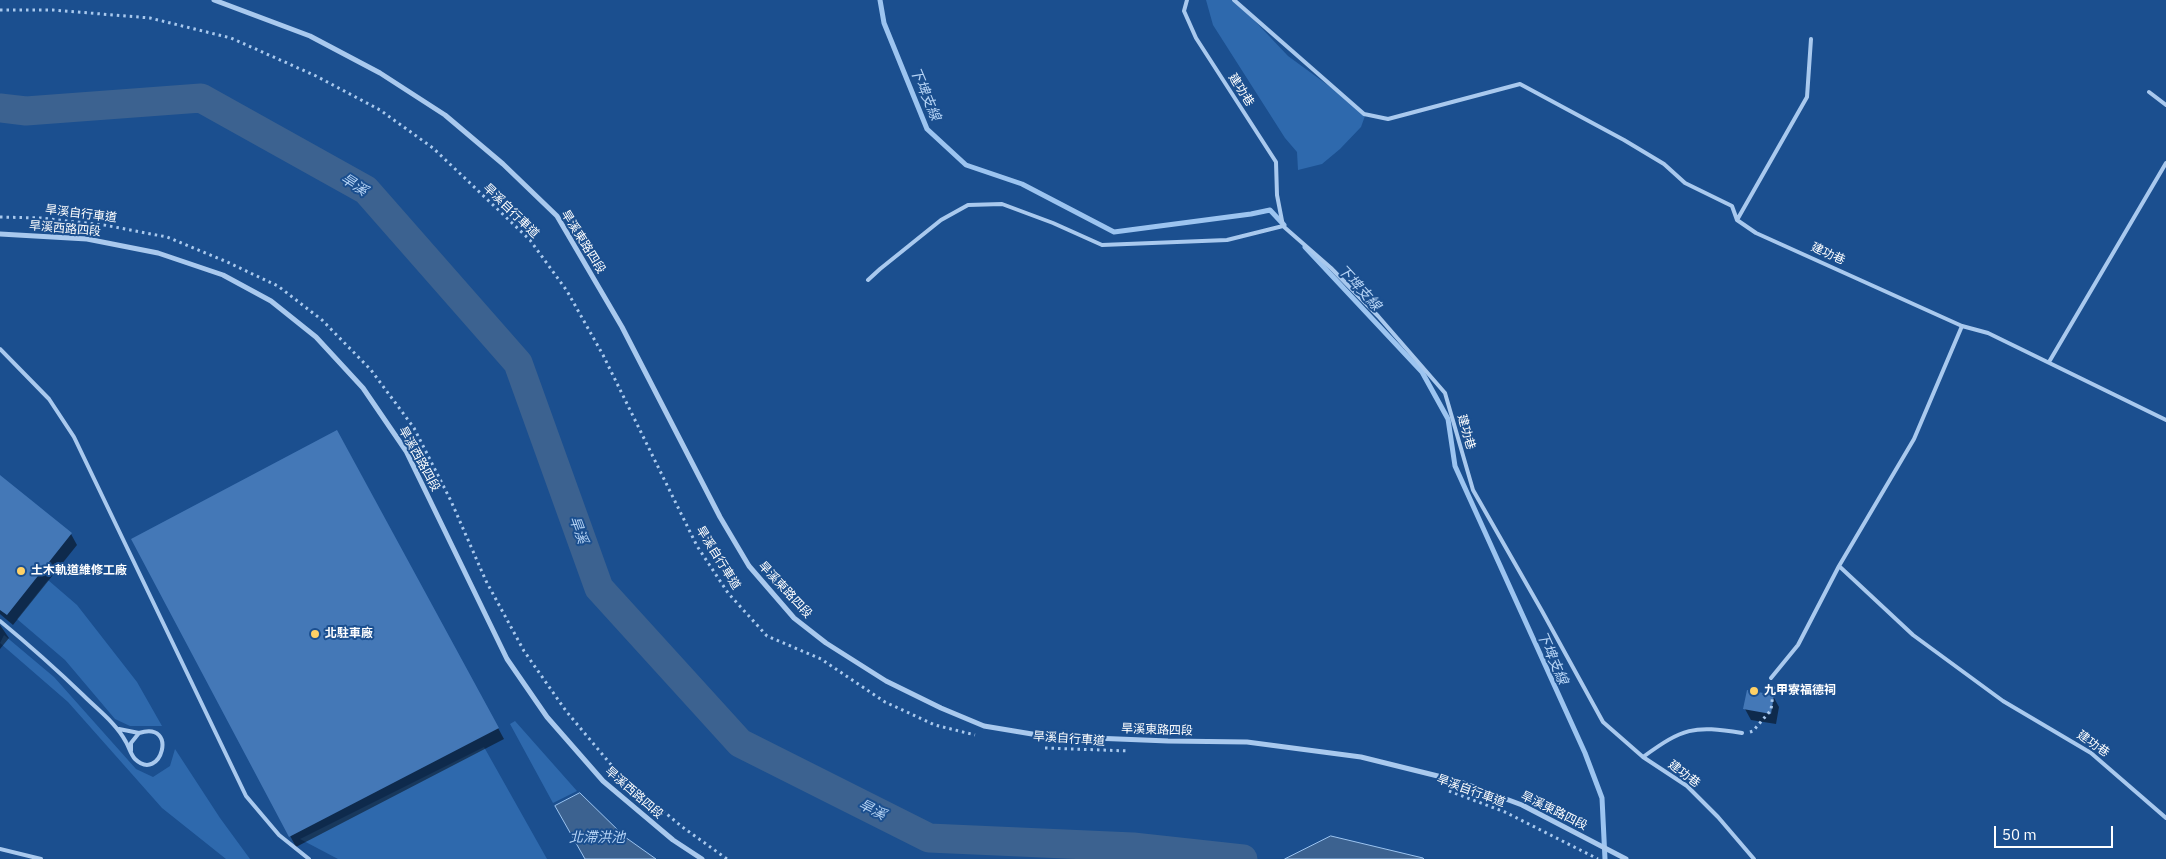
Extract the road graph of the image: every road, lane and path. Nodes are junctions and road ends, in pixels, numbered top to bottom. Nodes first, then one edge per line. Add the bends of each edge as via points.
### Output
1 (214, 0) edge
2 (1188, 0) edge
3 (1234, 0) edge
4 (0, 10) edge
5 (1811, 39) dead end
6 (2149, 92) dead end
7 (2166, 105) edge
8 (2166, 163) edge
9 (0, 217) edge
10 (1737, 220) junction
11 (1283, 226) junction
12 (0, 234) edge
13 (868, 280) dead end
14 (1962, 326) junction
15 (0, 349) edge
16 (2049, 362) junction
17 (2166, 420) edge
18 (1839, 566) junction
19 (0, 621) edge
20 (1771, 678) joint
21 (119, 729) junction
22 (139, 733) junction
23 (1742, 733) joint
24 (977, 735) dead end
25 (1038, 746) dead end
26 (130, 751) junction
27 (1132, 752) dead end
28 (1643, 757) junction
29 (1440, 787) dead end
30 (2166, 818) edge
31 (0, 849) edge
32 (41, 859) edge
33 (309, 859) edge
34 (702, 859) edge
35 (727, 859) edge
36 (1598, 859) edge
37 (1626, 859) edge
38 (1754, 859) edge

1 - 37 street, 旱溪東路四段 via 310,36 380,73 445,115 557,216 622,327 720,517 749,566 794,618 826,643 886,681 941,708 993,728 1044,736 1247,742 1361,758 1458,782 1522,805
2 - 11 lane, 建功巷 via 1184,11 1196,38 1276,162 1277,195
3 - 10 lane, 建功巷 via 1364,114 1388,119 1520,84 1664,164 1685,183 1732,206
4 - 24 path, 旱溪自行車道 via 53,10 150,18 231,38 316,76 380,110 433,148 530,240 567,291 603,355 697,546 728,593 767,636 821,659 885,702 935,725
5 - 10 lane via 1807,97
6 - 7 lane
8 - 16 lane
9 - 35 path, 旱溪自行車道 via 104,225 167,237 278,286 322,320 371,370 414,428 451,500 486,581 524,651 566,711 618,773 681,826
10 - 14 lane, 建功巷 via 1756,233
11 - 13 lane via 1227,240 1102,245 1002,204 968,205 941,220
11 - 28 lane, 建功巷 via 1365,302 1445,393 1473,490 1603,722
12 - 34 street, 旱溪西路四段 via 87,239 158,253 223,275 271,302 316,337 363,388 406,451 508,659 547,716 603,781 673,840
14 - 16 lane, 建功巷 via 1988,332
14 - 18 lane via 1914,439
15 - 33 lane via 50,399 74,438 246,796 279,835
16 - 17 lane, 建功巷
18 - 20 lane via 1798,645
18 - 30 lane, 建功巷 via 1912,635 2003,701 2091,753
19 - 21 lane via 39,653
20 - 23 path via 1775,683 1771,710 1753,731
21 - 22 lane
21 - 26 lane
22 - 26 lane via 131,743
22 - 26 lane via 150,731 159,736 162,752 156,761 146,764 136,760
23 - 28 lane via 1704,728 1690,730 1664,742
25 - 27 path, 旱溪自行車道 via 1055,750
28 - 38 lane, 建功巷 via 1687,786
29 - 36 path, 旱溪自行車道 via 1505,812
31 - 32 lane

